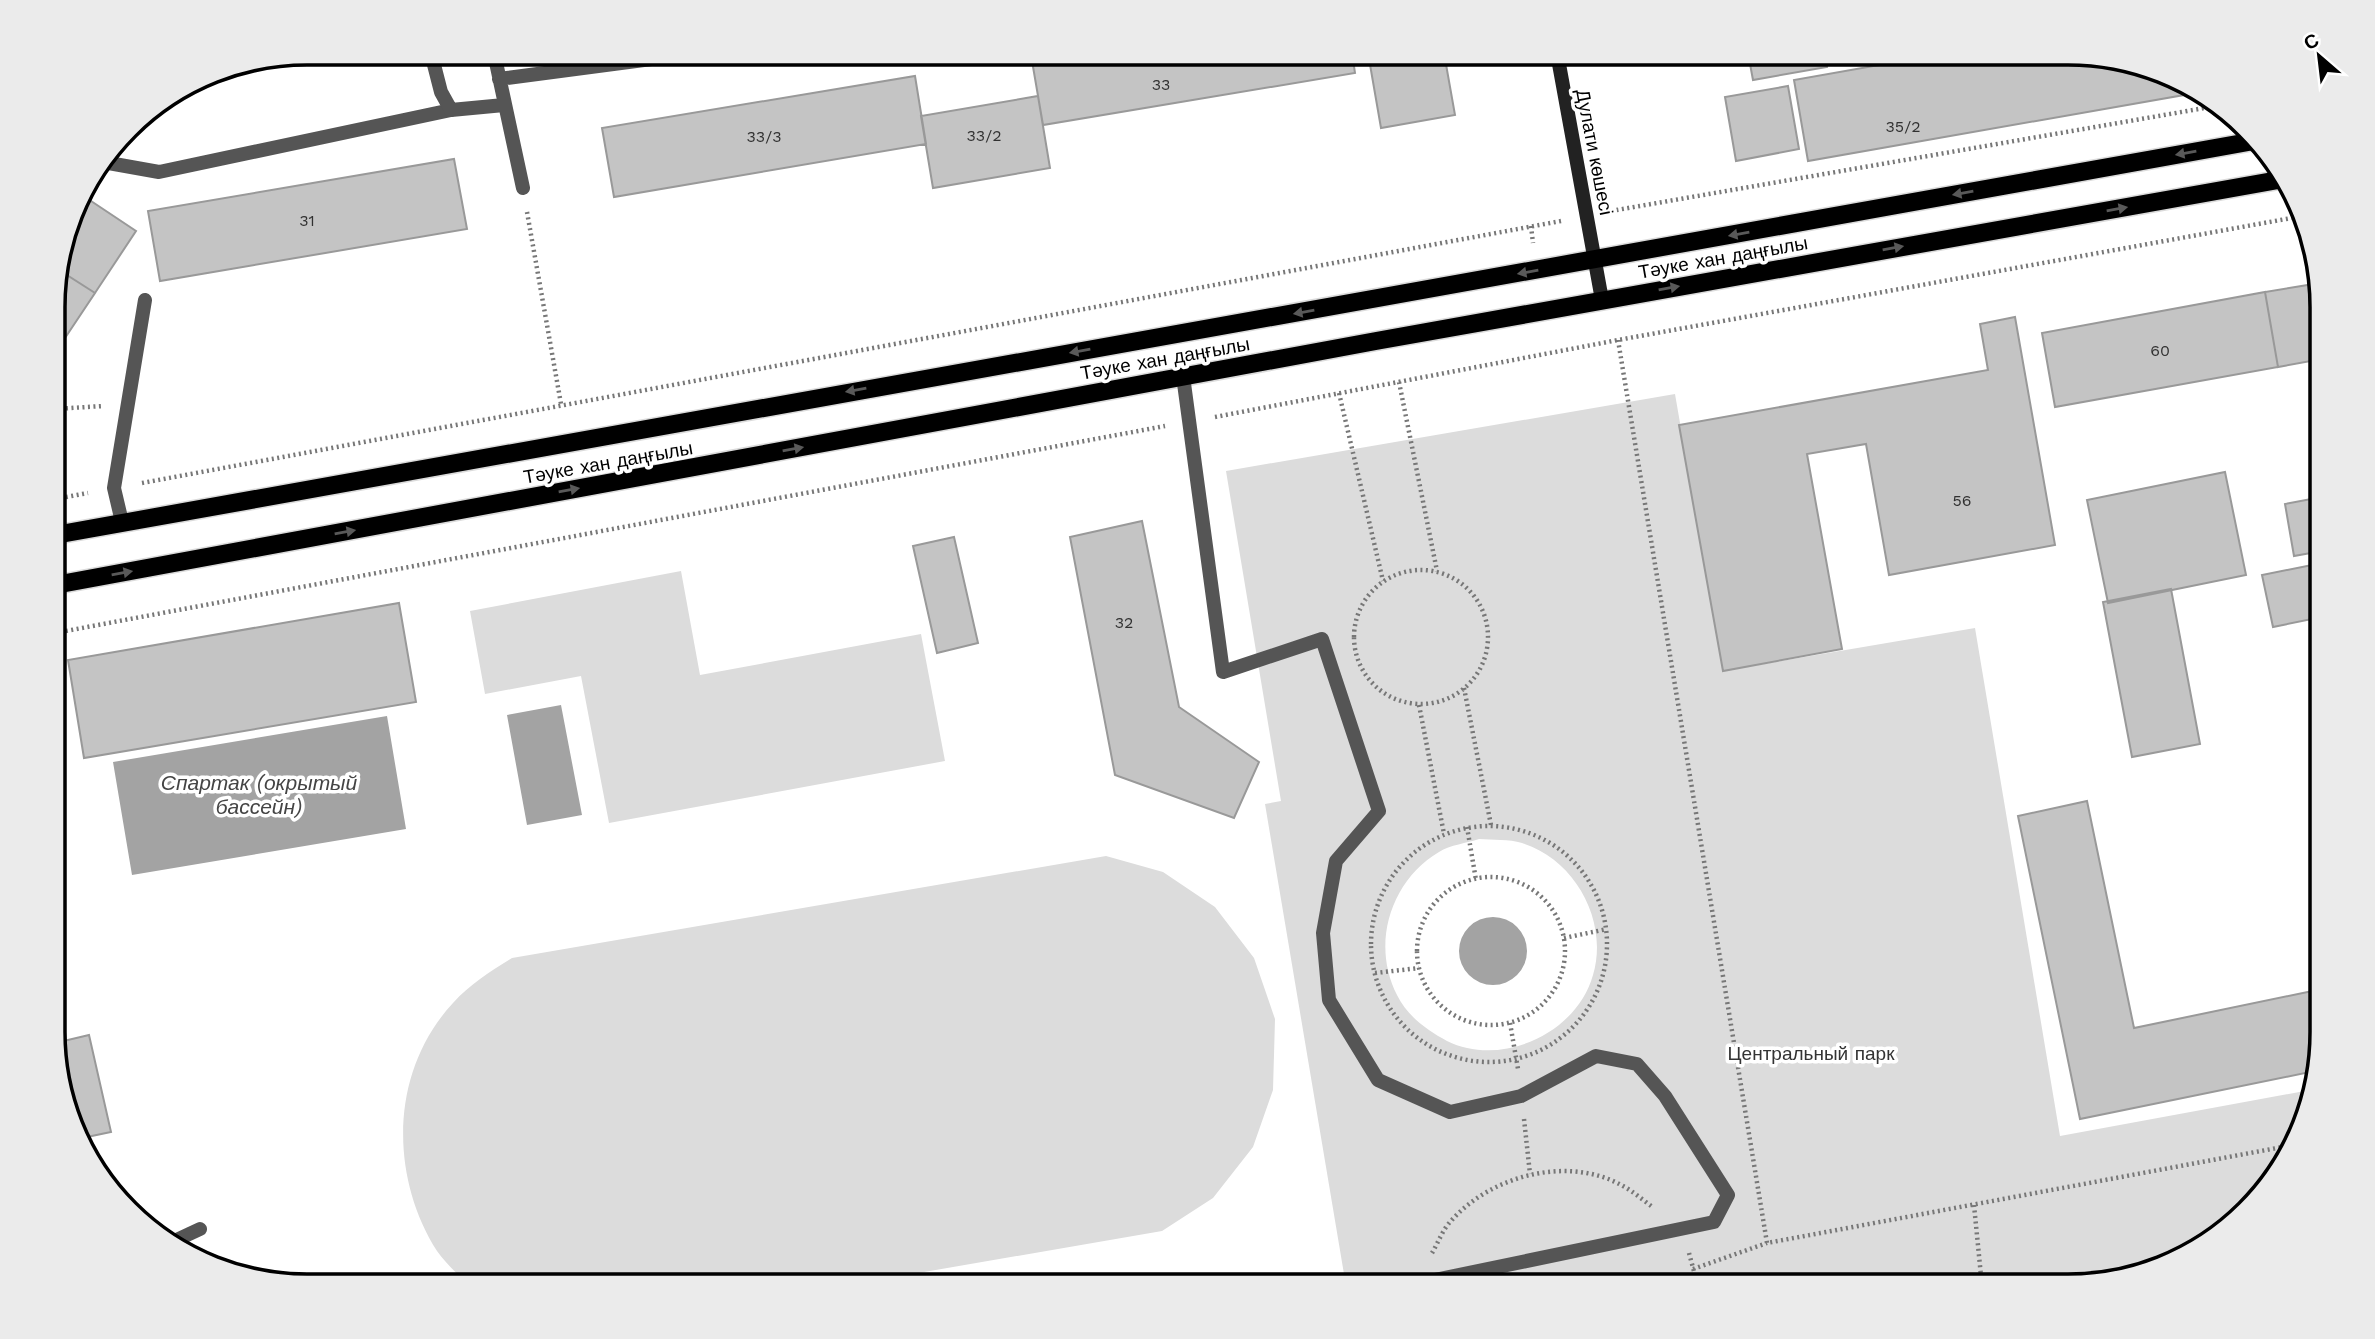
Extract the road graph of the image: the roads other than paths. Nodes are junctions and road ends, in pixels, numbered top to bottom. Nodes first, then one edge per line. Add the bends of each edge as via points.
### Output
1 (434, 65) edge
2 (496, 65) edge
3 (602, 65) edge
4 (1558, 65) edge
5 (499, 79) junction
6 (503, 106) junction
7 (451, 110) junction
8 (2245, 143) edge
9 (112, 164) edge
10 (2274, 181) edge
11 (523, 188) road end
12 (1595, 259) junction
13 (145, 300) dead end
14 (1602, 300) junction
15 (1183, 376) junction
16 (122, 523) junction
17 (65, 533) edge
18 (65, 583) edge
19 (200, 1229) dead end
20 (180, 1238) edge
21 (1466, 1274) edge

1 - 7 street
2 - 5 street
3 - 5 street
4 - 12 main road, Дулати көшесі
5 - 6 street
6 - 7 street
6 - 11 street
7 - 9 street via 159,172
8 -> 12 main road, Тәуке хан даңғылы
14 -> 10 main road, Тәуке хан даңғылы
12 - 14 main road, Дулати көшесі
12 -> 16 main road, Тәуке хан даңғылы
13 - 16 street via 114,488
14 - 15 main road, Тәуке хан даңғылы
18 -> 15 main road, Тәуке хан даңғылы
15 - 21 street via 1223,672 1322,639 1379,811 1336,861 1323,933 1329,1000 1378,1080 1450,1112 1521,1096 1596,1056 1637,1064 1665,1096 1728,1195 1714,1222
16 - 17 main road, Тәуке хан даңғылы
19 - 20 street

